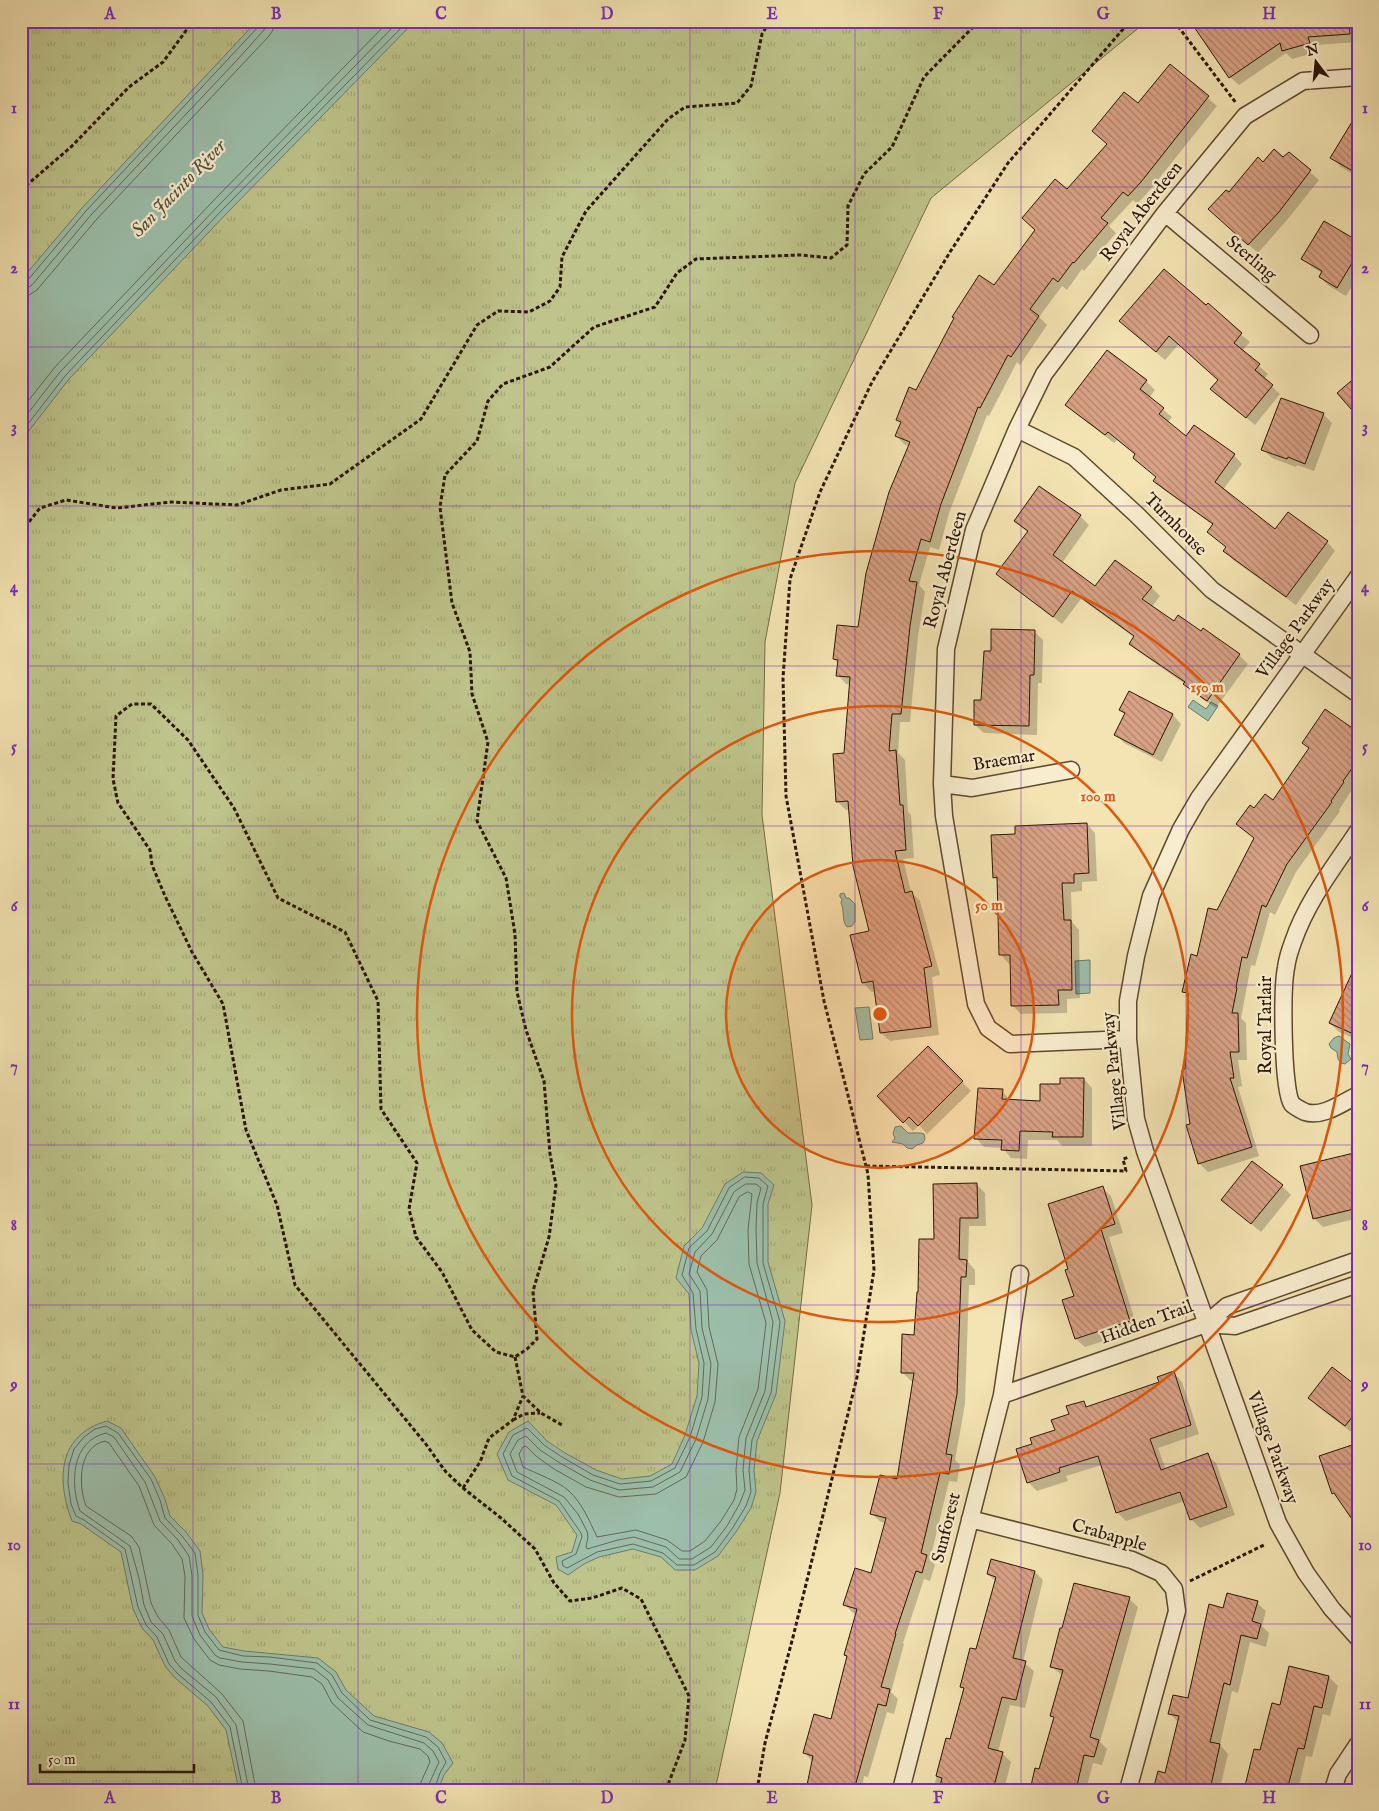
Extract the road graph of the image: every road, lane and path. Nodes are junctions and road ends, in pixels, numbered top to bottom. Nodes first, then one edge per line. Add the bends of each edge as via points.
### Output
1 (193, 21) edge
2 (770, 21) edge
3 (979, 21) edge
4 (1130, 21) edge
5 (1174, 21) edge
6 (1358, 77) edge
7 (1245, 116) junction
8 (21, 190) edge
9 (1165, 214) junction
10 (1310, 335) dead end
11 (1017, 429) junction
12 (21, 532) edge
13 (1358, 577) edge
14 (1302, 655) junction
15 (1358, 694) edge
16 (1072, 770) dead end
17 (942, 784) junction
18 (1358, 831) edge
19 (1128, 1039) junction
20 (1358, 1095) edge
21 (1145, 1151) junction
22 (866, 1166) junction
23 (1358, 1260) edge
24 (1020, 1274) dead end
25 (1358, 1284) edge
26 (1206, 1324) junction
27 (515, 1356) junction
28 (1002, 1395) junction
29 (523, 1396) junction
30 (541, 1413) junction
31 (513, 1420) junction
32 (562, 1424) dead end
33 (463, 1488) junction
34 (970, 1520) junction
35 (1264, 1545) dead end
36 (1174, 1590) junction
37 (1358, 1638) edge
38 (1358, 1744) edge
39 (666, 1790) edge
40 (757, 1790) edge
41 (901, 1790) edge
42 (1128, 1790) edge
43 (1333, 1790) edge

1 - 8 path via 163,62 129,87 72,146
2 - 12 path via 762,34 751,86 737,102 685,107 668,119 586,211 562,257 560,287 550,301 529,312 498,311 477,325 421,419 330,484 281,490 237,505 171,502 117,508 66,500 40,508
3 - 27 path via 924,77 892,147 864,174 848,206 847,245 831,258 800,255 696,259 677,273 655,307 594,327 550,367 503,384 488,401 477,441 445,475 440,507 452,603 470,652 472,694 488,742 477,821 506,878 515,934 518,992 526,1030 544,1080 556,1185 549,1237 533,1291 537,1338
4 - 22 path via 1008,163 950,252 872,382 820,492 790,579 783,678 786,796 824,1000
5 - 7 path
6 - 7 street, Royal Aberdeen via 1303,82
7 - 9 street, Royal Aberdeen
9 - 10 street, Sterling
9 - 11 street, Royal Aberdeen via 1044,374
11 - 14 street, Turnhouse via 1074,457 1138,515 1212,590
11 - 17 street, Royal Aberdeen via 974,530 946,649
13 - 14 street, Village Parkway
14 - 15 street, Turnhouse
14 - 19 street, Village Parkway via 1199,798 1181,829 1151,896 1142,926 1128,1001
16 - 17 street, Braemar via 972,788
17 - 19 street, Royal Aberdeen via 944,816 976,1004 988,1028 1010,1044
18 - 20 street, Royal Tarlair via 1311,900 1293,941 1286,968 1283,1013 1287,1086 1292,1104 1303,1111 1317,1113
19 - 21 street, Village Parkway via 1136,1119
21 - 22 path via 1123,1159 1126,1171
21 - 26 street, Village Parkway
22 - 40 path via 874,1270 857,1377 765,1743
23 - 26 street, Hidden Trail via 1227,1306
24 - 28 street, Sunforest
25 - 26 street via 1235,1326
26 - 28 street, Hidden Trail
26 - 37 street, Village Parkway via 1278,1523 1306,1573
27 - 29 path
27 - 33 path via 496,1352 472,1330 442,1272 416,1237 410,1208 417,1163 382,1109 378,1001 345,932 278,898 234,808 188,740 151,704 132,704 116,716 113,779 118,803 150,850 152,865 165,896 192,952 223,1004 246,1130 277,1205 295,1285 425,1442 446,1472
28 - 34 street, Sunforest
29 - 30 path
29 - 31 path
30 - 31 path via 524,1414
30 - 32 path
31 - 33 path via 489,1438 480,1462
33 - 39 path via 535,1549 554,1583 570,1601 622,1588 641,1599 689,1696 685,1740
34 - 36 street, Crabapple via 1132,1560 1161,1573
34 - 41 street, Sunforest
35 - 36 path
36 - 42 street via 1177,1611
38 - 43 street via 1338,1774

